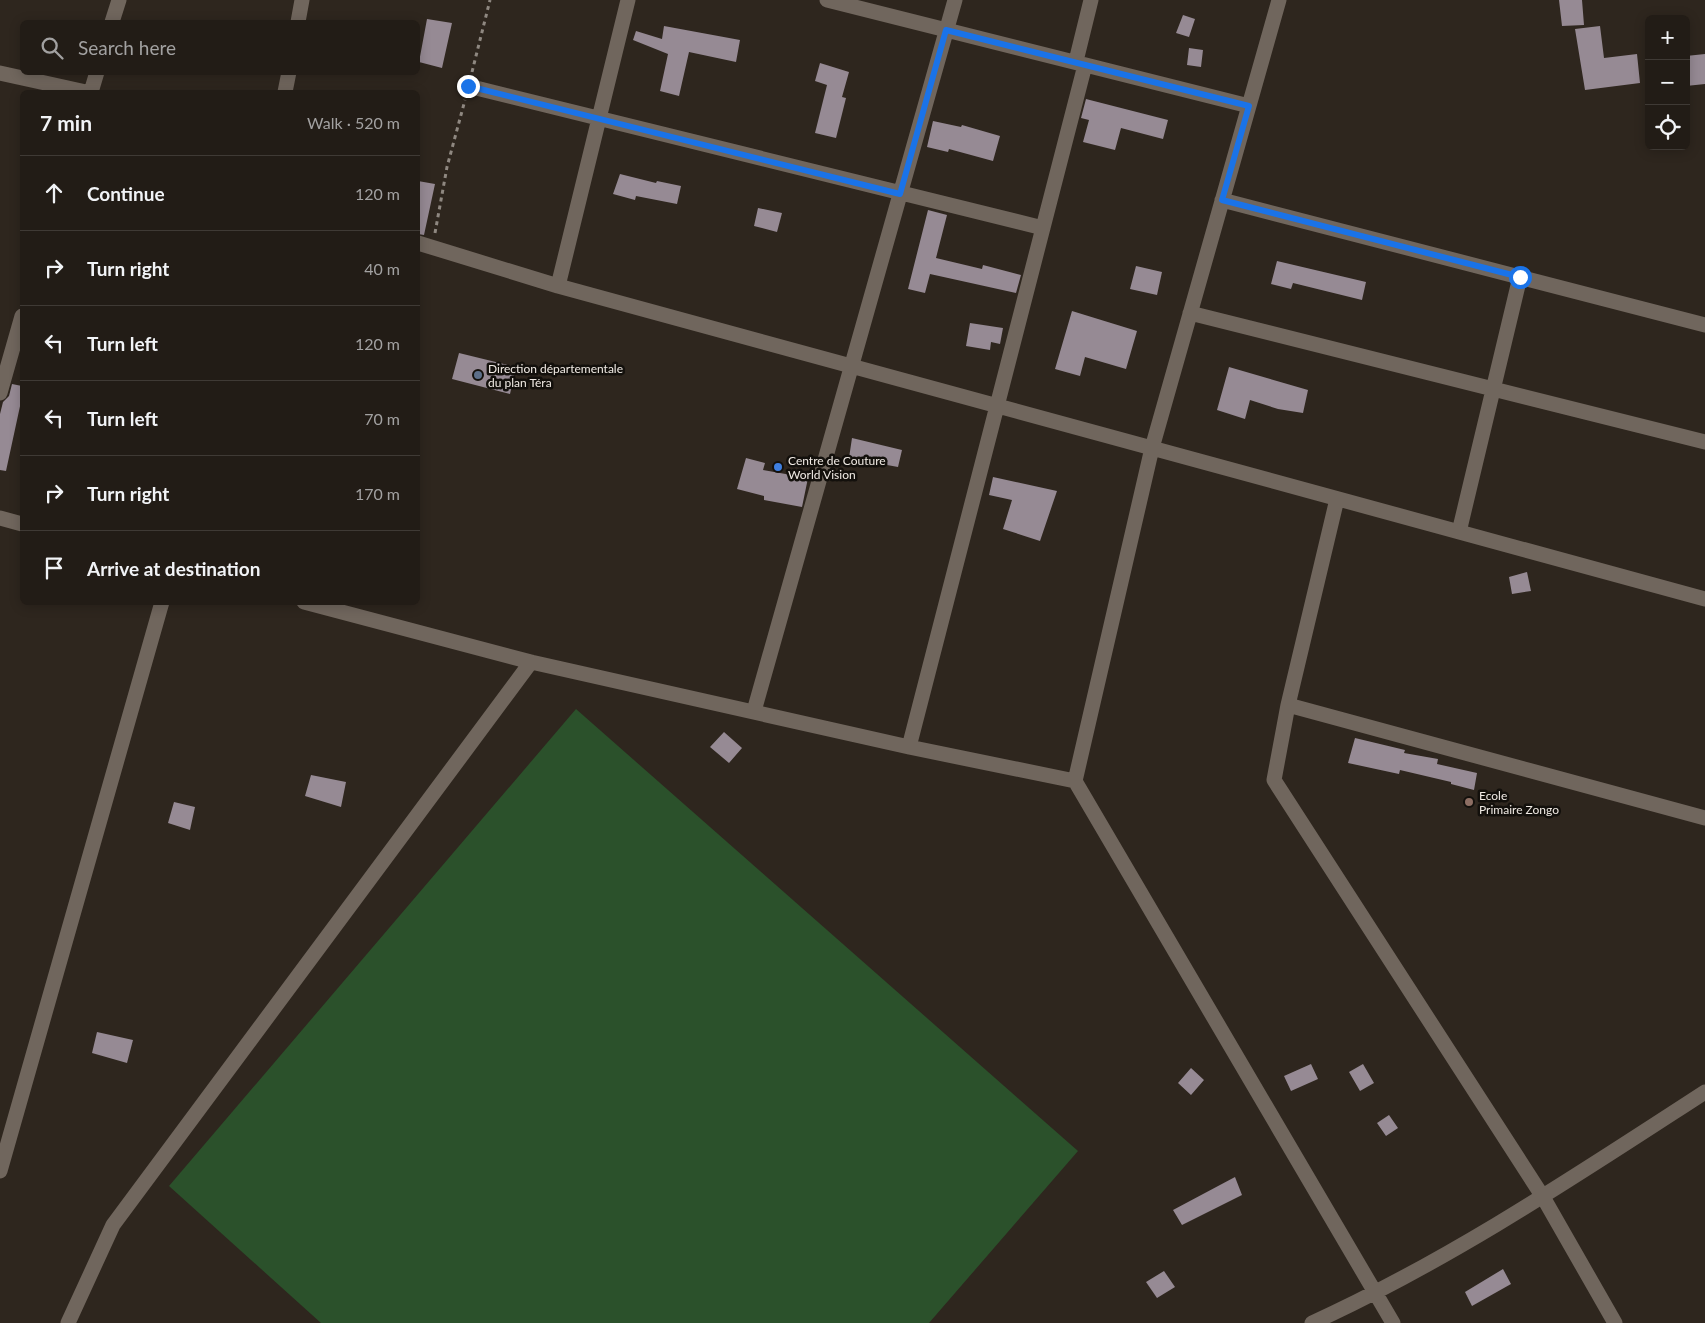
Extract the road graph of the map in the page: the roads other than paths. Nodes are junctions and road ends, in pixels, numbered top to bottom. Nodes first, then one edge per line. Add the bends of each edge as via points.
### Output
1 (118, 0) edge
2 (302, 0) edge
3 (628, 0) edge
4 (826, 0) edge
5 (955, 0) edge
6 (1091, 0) edge
7 (1279, 0) edge
8 (113, 20) edge
9 (298, 20) edge
10 (946, 30) junction
11 (1081, 64) junction
12 (0, 73) edge
13 (96, 75) edge
14 (288, 75) edge
15 (468, 86) road end
16 (77, 90) edge
17 (92, 90) edge
18 (285, 90) edge
19 (1249, 106) junction
20 (599, 118) junction
21 (900, 194) junction
22 (1222, 200) junction
23 (1043, 228) junction
24 (420, 243) edge
25 (1520, 277) junction
26 (558, 286) junction
27 (1190, 313) junction
28 (20, 323) edge
29 (1705, 325) edge
30 (852, 366) junction
31 (1493, 389) junction
32 (0, 393) edge
33 (998, 406) junction
34 (1705, 442) edge
35 (1152, 448) junction
36 (1337, 499) junction
37 (0, 518) edge
38 (20, 523) edge
39 (1459, 532) junction
40 (1705, 599) edge
41 (161, 605) edge
42 (315, 605) edge
43 (531, 662) junction
44 (1288, 705) junction
45 (754, 711) junction
46 (909, 746) junction
47 (1075, 781) junction
48 (1705, 818) edge
49 (1705, 1092) edge
50 (0, 1171) edge
51 (1542, 1197) junction
52 (1376, 1294) junction
53 (68, 1323) edge
54 (1312, 1323) edge
55 (1393, 1323) edge
56 (1614, 1323) edge

1 - 8 street
2 - 9 street
3 - 20 street
4 - 10 street
5 - 10 street
6 - 11 street
7 - 19 street
10 - 11 street
10 - 21 street
11 - 19 street
11 - 23 street
12 - 16 street
13 - 17 street
14 - 18 street
15 - 20 street
19 - 22 street
20 - 21 street
20 - 26 street
21 - 23 street
21 - 30 street
22 - 25 street
22 - 27 street
23 - 33 street
24 - 26 street
25 - 29 street
25 - 31 street
26 - 30 street
27 - 31 street
27 - 35 street
28 - 32 street
30 - 33 street
30 - 45 street
31 - 34 street
31 - 39 street
33 - 35 street
33 - 46 street
35 - 36 street
35 - 47 street
36 - 39 street
36 - 44 street
37 - 38 street
39 - 40 street
41 - 50 street
42 - 43 street
43 - 45 street
43 - 53 street via 113,1225
44 - 48 street
44 - 51 street via 1274,780
45 - 46 street
46 - 47 street
47 - 52 street
49 - 51 street
51 - 52 street
51 - 56 street
52 - 54 street
52 - 55 street

